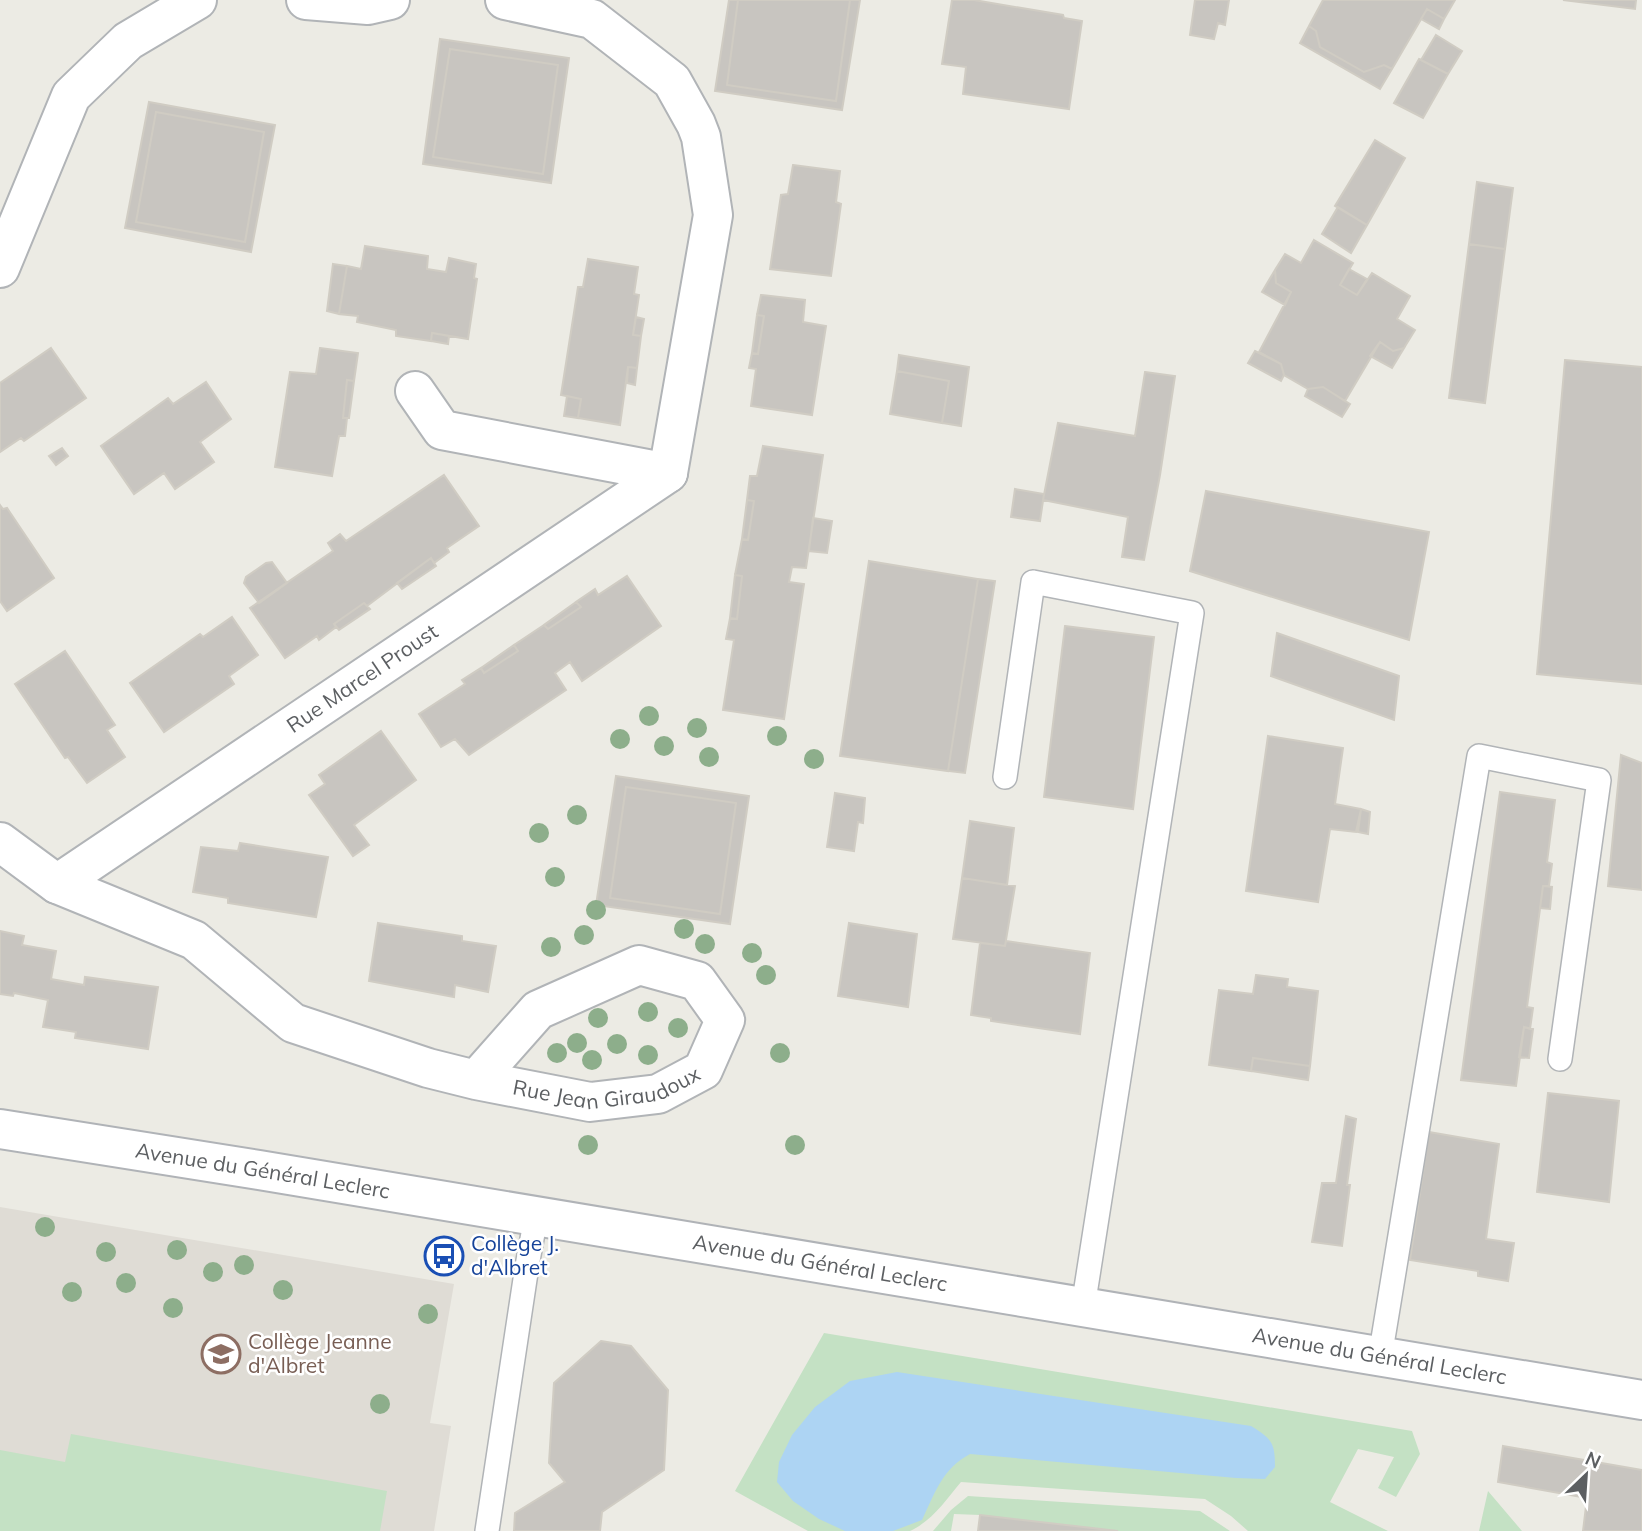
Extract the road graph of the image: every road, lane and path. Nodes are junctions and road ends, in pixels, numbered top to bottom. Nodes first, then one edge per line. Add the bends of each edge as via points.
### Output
1 (197, 0) edge
2 (306, 0) edge
3 (390, 0) edge
4 (505, 0) edge
5 (3, 251) edge
6 (415, 391) dead end
7 (668, 473) junction
8 (1005, 777) dead end
9 (0, 842) edge
10 (57, 884) junction
11 (1560, 1059) dead end
12 (476, 1080) junction
13 (0, 1129) edge
14 (536, 1216) junction
15 (1083, 1307) junction
16 (1380, 1357) junction
17 (1642, 1400) edge
18 (488, 1531) edge

1 - 5 street via 128,41 71,96
2 - 3 street via 369,5
4 - 7 street via 592,19 672,81 701,137 713,215
6 - 7 street via 442,430
7 - 10 street, Rue Marcel Proust
8 - 15 lane via 1033,582 1192,613
9 - 10 street, Rue Jean Giraudoux
10 - 12 street, Rue Jean Giraudoux via 194,940 293,1023
11 - 16 lane via 1599,780 1479,756
12 - 12 street, Rue Jean Giraudoux via 590,1102 658,1094 703,1070 725,1020 698,981 639,965 538,1010
13 - 14 street, Avenue du Général Leclerc
14 - 15 street, Avenue du Général Leclerc
14 - 18 lane
15 - 16 street, Avenue du Général Leclerc
16 - 17 street, Avenue du Général Leclerc

